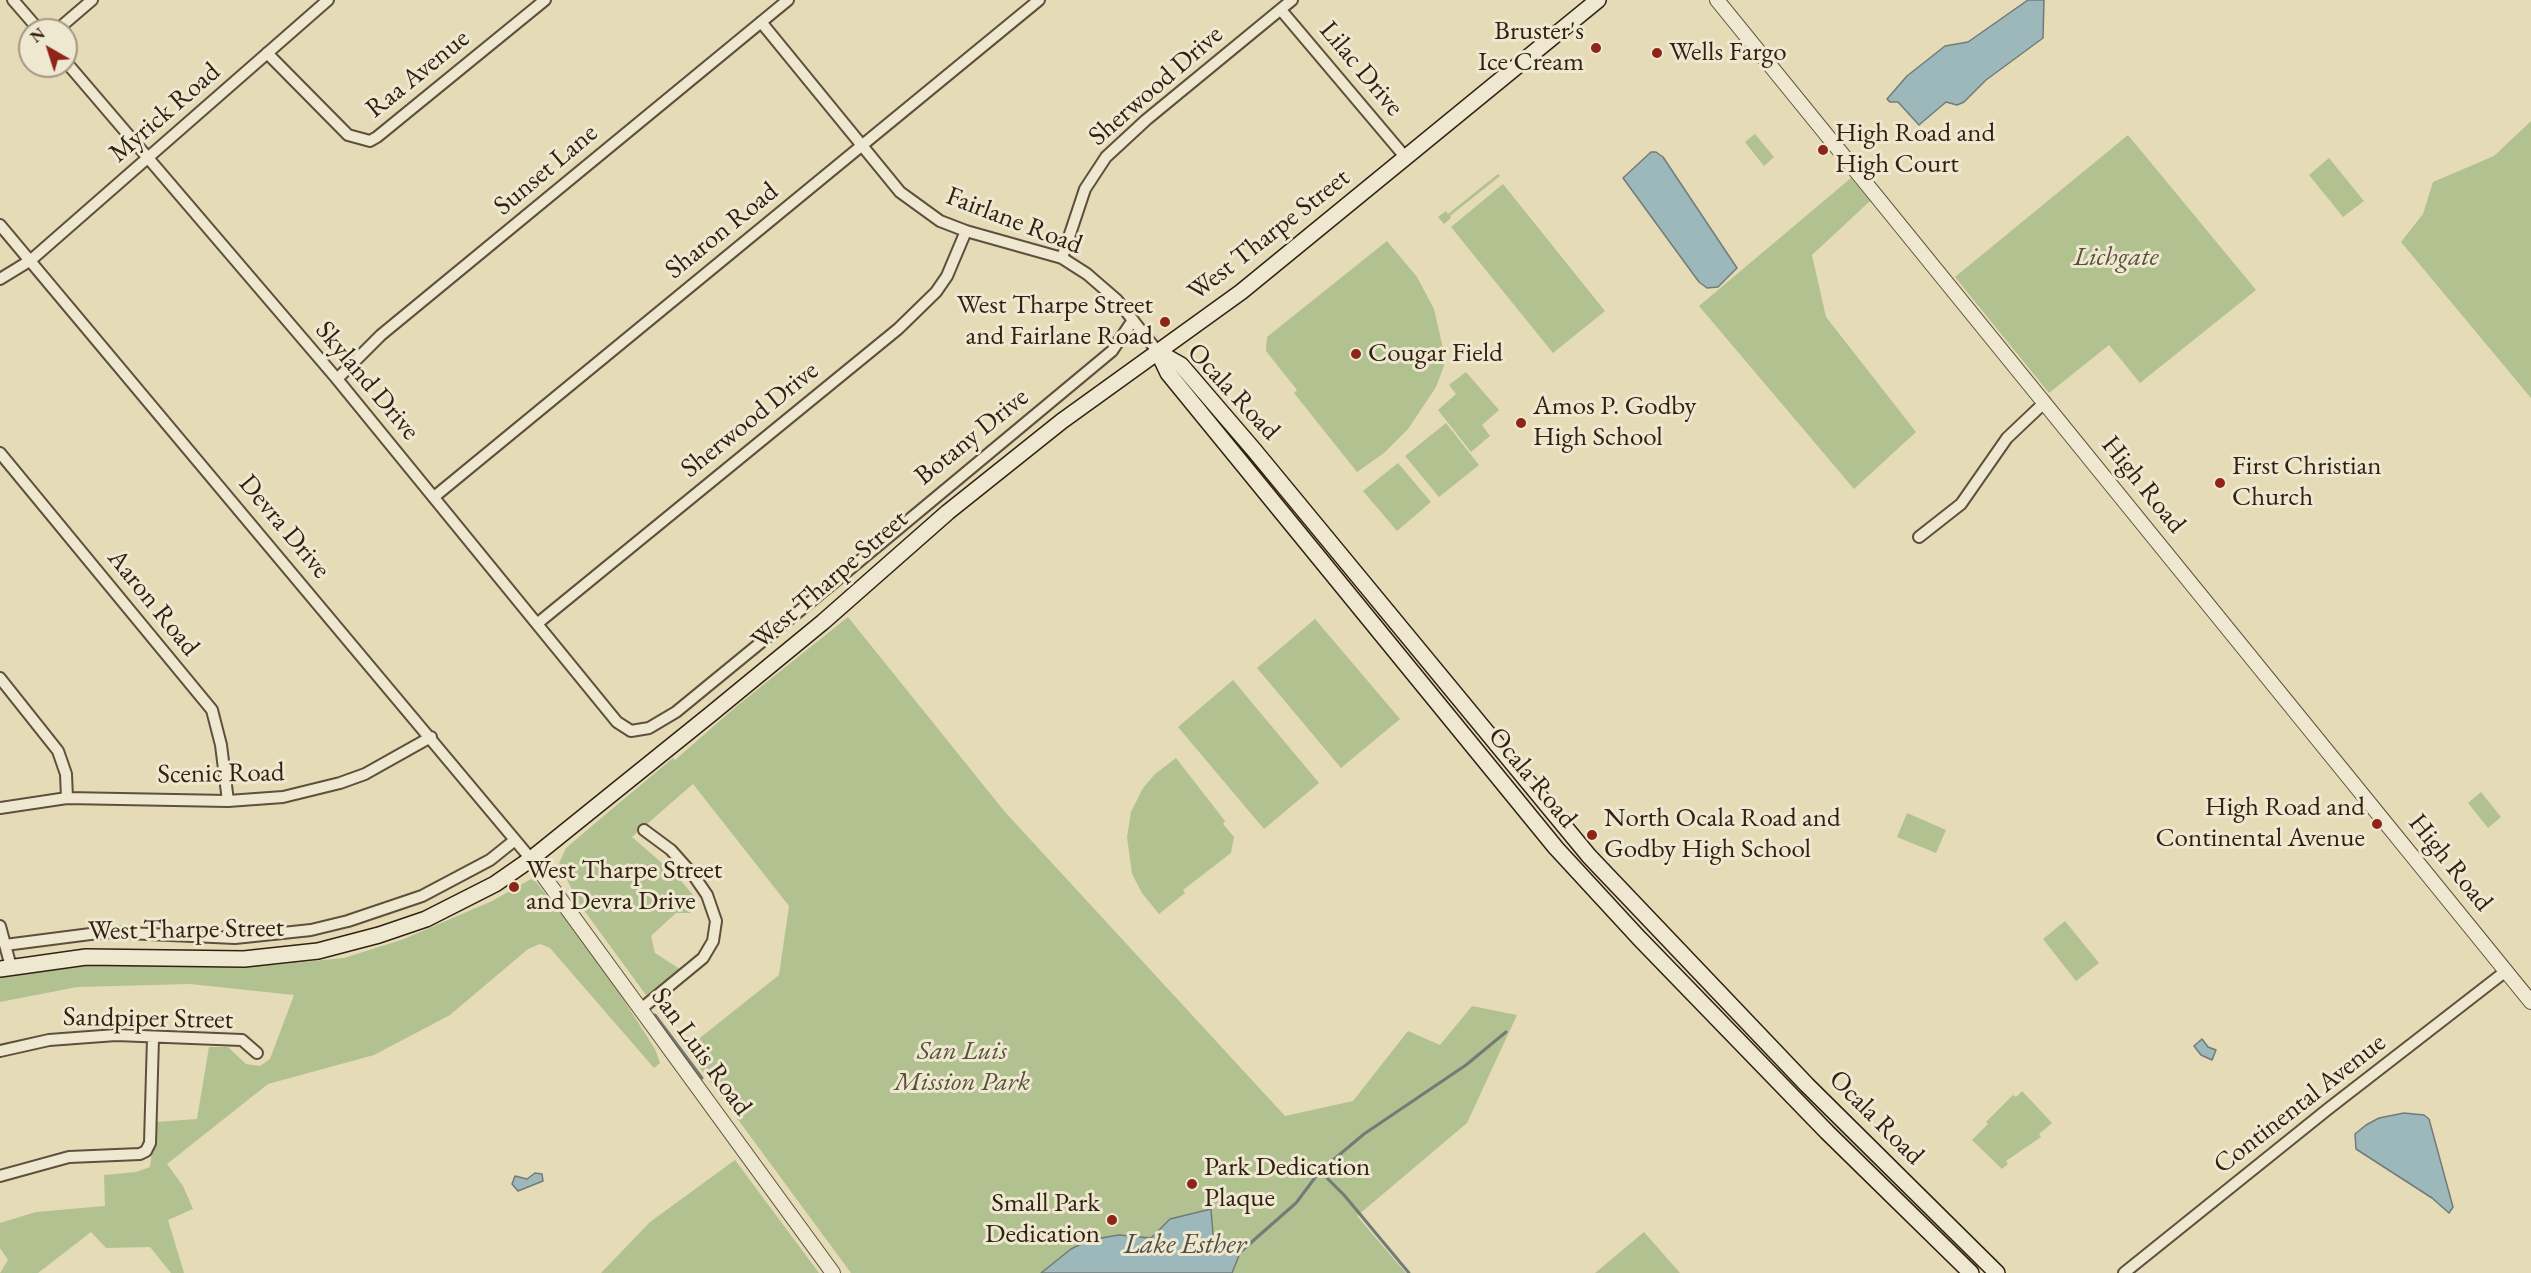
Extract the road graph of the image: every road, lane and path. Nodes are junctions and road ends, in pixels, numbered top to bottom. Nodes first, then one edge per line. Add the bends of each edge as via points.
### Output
1 (13, 0) edge
2 (92, 0) edge
3 (328, 0) edge
4 (545, 0) edge
5 (788, 0) edge
6 (1039, 0) edge
7 (1292, 0) edge
8 (1598, 0) edge
9 (1717, 0) edge
10 (1281, 10) junction
11 (29, 18) edge
12 (71, 18) edge
13 (761, 22) junction
14 (267, 53) junction
15 (78, 76) edge
16 (861, 147) junction
17 (1406, 158) junction
18 (148, 159) junction
19 (0, 225) edge
20 (966, 231) junction
21 (1062, 258) junction
22 (30, 260) junction
23 (0, 279) edge
24 (1133, 320) junction
25 (1158, 352) junction
26 (337, 379) junction
27 (2045, 402) junction
28 (0, 453) edge
29 (434, 497) junction
30 (1298, 504) junction
31 (1284, 516) junction
32 (1919, 537) dead end
33 (538, 623) junction
34 (0, 678) edge
35 (631, 731) joint
36 (431, 737) junction
37 (1506, 759) junction
38 (1492, 770) junction
39 (1521, 777) junction
40 (1507, 789) junction
41 (67, 798) junction
42 (228, 801) junction
43 (0, 808) edge
44 (644, 830) dead end
45 (515, 840) junction
46 (531, 859) junction
47 (1619, 889) junction
48 (1599, 895) junction
49 (0, 926) edge
50 (5, 945) junction
51 (5, 968) edge
52 (2506, 971) junction
53 (1698, 973) junction
54 (1685, 986) junction
55 (1710, 986) junction
56 (1698, 999) junction
57 (2531, 1002) edge
58 (641, 1010) junction
59 (153, 1038) junction
60 (0, 1051) edge
61 (257, 1053) dead end
62 (1821, 1100) junction
63 (1807, 1112) junction
64 (0, 1176) edge
65 (833, 1273) edge
66 (1971, 1273) edge
67 (1997, 1273) edge
68 (2124, 1273) edge

1 - 11 street
2 - 12 street
3 - 14 street, Myrick Road
4 - 14 street, Raa Avenue via 370,141 348,135
5 - 13 street, Sunset Lane
6 - 16 street, Sharon Road
7 - 10 street, Sherwood Drive
8 - 17 main road, West Tharpe Street
9 - 27 street, High Road
10 - 17 street, Lilac Drive
10 - 21 street, Sherwood Drive via 1106,156 1085,189
13 - 16 street, Fairlane Road
13 - 26 street, Sunset Lane via 381,335
14 - 18 street, Myrick Road
15 - 18 street, Skyland Drive
16 - 20 street, Fairlane Road via 900,192 940,220
16 - 29 street, Sharon Road
17 - 25 main road, West Tharpe Street via 1240,292
18 - 22 street, Myrick Road
18 - 26 street, Skyland Drive
19 - 22 street, Devra Drive
20 - 21 street, Fairlane Road
20 - 33 street, Sherwood Drive via 947,276 904,322
21 - 24 street, Fairlane Road via 1099,284
22 - 23 street, Myrick Road
22 - 36 street, Devra Drive
24 - 25 street, Fairlane Road
24 - 35 street, Botany Drive via 1112,351 676,712 649,728
25 - 30 main road, Ocala Road via 1181,365
25 - 31 main road, Ocala Road via 1168,373
25 - 46 main road, West Tharpe Street via 1062,421 948,512 823,622
26 - 29 street, Skyland Drive
27 - 32 street via 2007,438 1961,504
27 - 52 street, High Road
28 - 42 street, Aaron Road via 212,710 222,746
29 - 33 street, Skyland Drive
30 - 31 main road
30 - 37 main road, Ocala Road
31 - 38 main road, Ocala Road
33 - 35 street, Skyland Drive via 617,722
34 - 41 street via 58,751 66,774
36 - 42 street, Scenic Road via 340,783 283,797
36 - 45 street, Devra Drive
37 - 38 main road
37 - 39 main road, Ocala Road
38 - 40 main road, Ocala Road
39 - 40 main road
39 - 47 main road, Ocala Road
40 - 48 main road, Ocala Road
41 - 42 street, Scenic Road
41 - 43 street, Scenic Road
44 - 58 street via 694,876 708,895 716,921 713,941 703,958
45 - 46 street, Devra Drive
45 - 50 street via 490,860 422,896 311,930 235,938 106,932
46 - 51 main road, West Tharpe Street via 495,884 447,909 344,945 266,957 86,957
46 - 58 street, San Luis Road
47 - 48 main road
47 - 53 main road, Ocala Road
48 - 54 main road, Ocala Road
49 - 50 street
50 - 51 street
52 - 57 street, High Road
52 - 68 street, Continental Avenue
53 - 54 main road
53 - 55 main road, Ocala Road
54 - 56 main road, Ocala Road
55 - 56 main road
55 - 62 main road, Ocala Road
56 - 63 main road, Ocala Road
58 - 65 street, San Luis Road
59 - 60 street, Sandpiper Street via 82,1037
59 - 61 street, Sandpiper Street via 242,1040
59 - 64 street via 150,1143 144,1153 69,1157
62 - 63 main road
62 - 67 main road, Ocala Road
63 - 66 main road, Ocala Road

